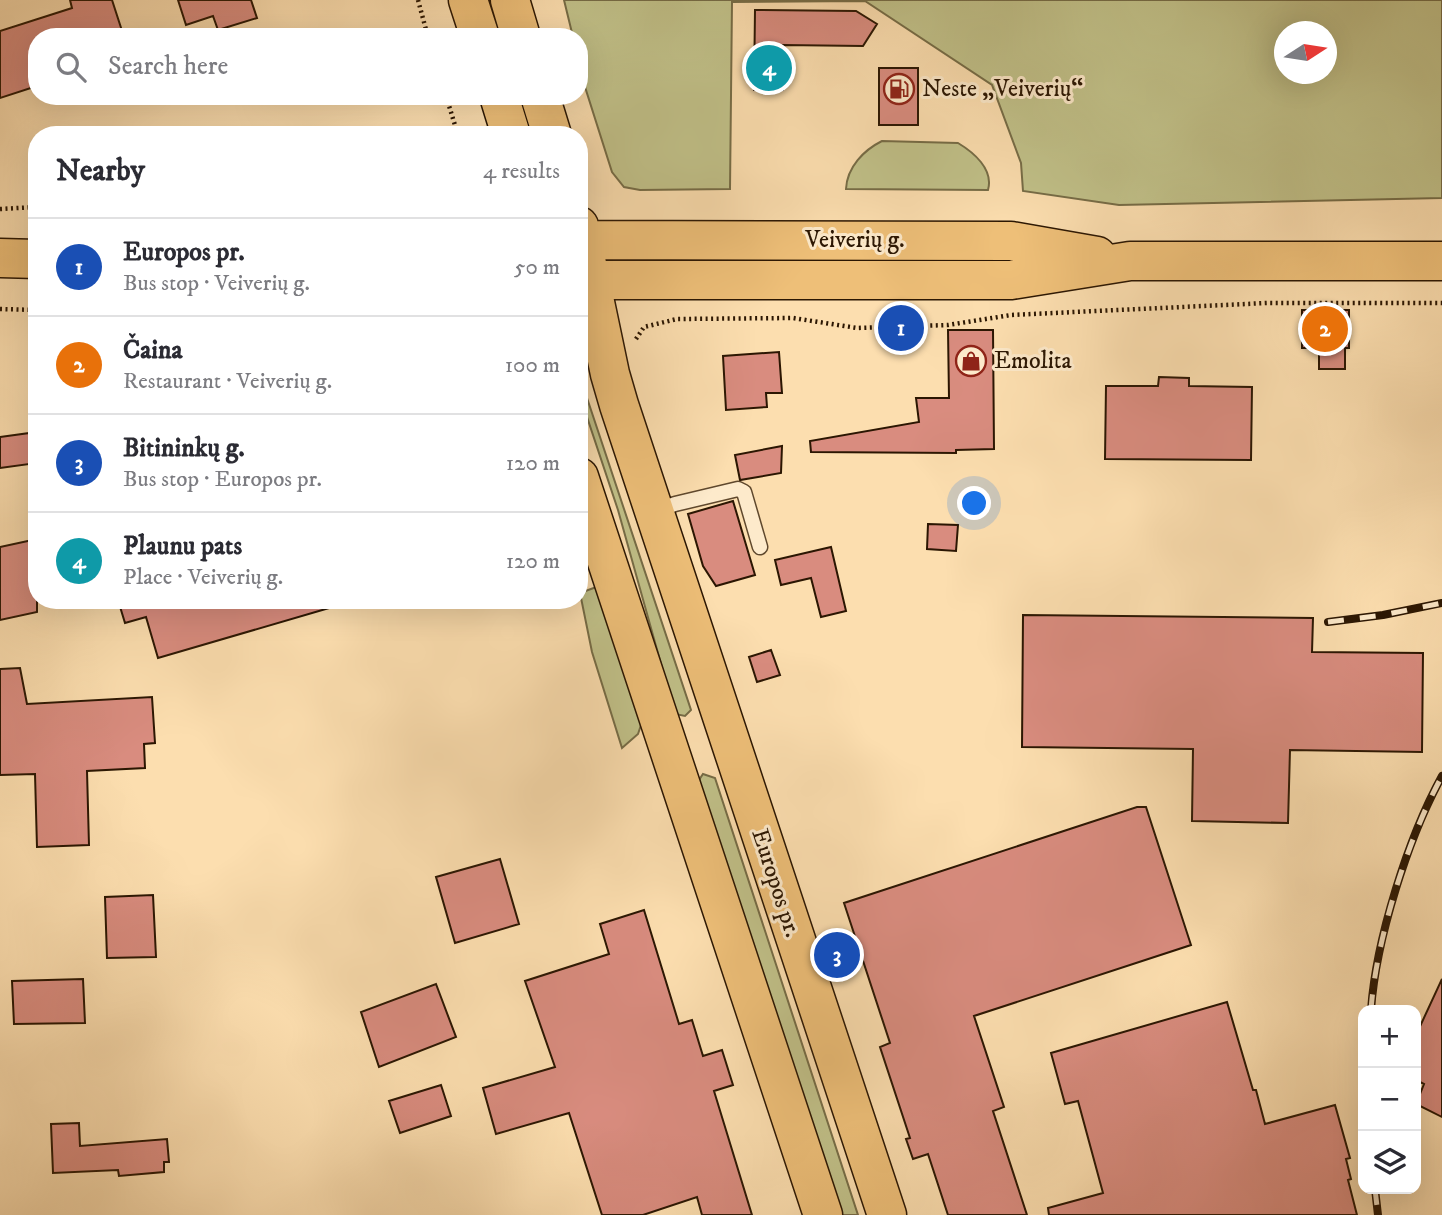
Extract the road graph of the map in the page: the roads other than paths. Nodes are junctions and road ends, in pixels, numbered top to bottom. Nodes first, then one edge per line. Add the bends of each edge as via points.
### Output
1 (468, 0) edge
2 (510, 0) edge
3 (477, 28) edge
4 (518, 28) edge
5 (502, 105) edge
6 (543, 105) edge
7 (508, 126) edge
8 (549, 126) edge
9 (588, 236) edge
10 (0, 258) edge
11 (28, 259) edge
12 (1130, 261) junction
13 (1442, 261) edge
14 (588, 281) edge
15 (588, 292) edge
16 (588, 504) edge
17 (654, 511) junction
18 (760, 547) dead end
19 (725, 729) junction
20 (670, 747) junction
21 (823, 1215) edge
22 (887, 1215) edge

1 - 3 main road
2 - 4 main road
5 - 7 main road
6 - 8 main road
9 - 12 main road, Veiverių g. via 1011,241
10 - 11 main road
12 - 13 main road, Veiverių g.
12 - 14 main road, Veiverių g. via 1012,280
15 - 17 main road, Europos pr.
16 - 20 main road
17 - 18 lane via 738,489 744,492
17 - 19 main road, Europos pr.
19 - 20 main road
19 - 22 main road, Europos pr.
20 - 21 main road

